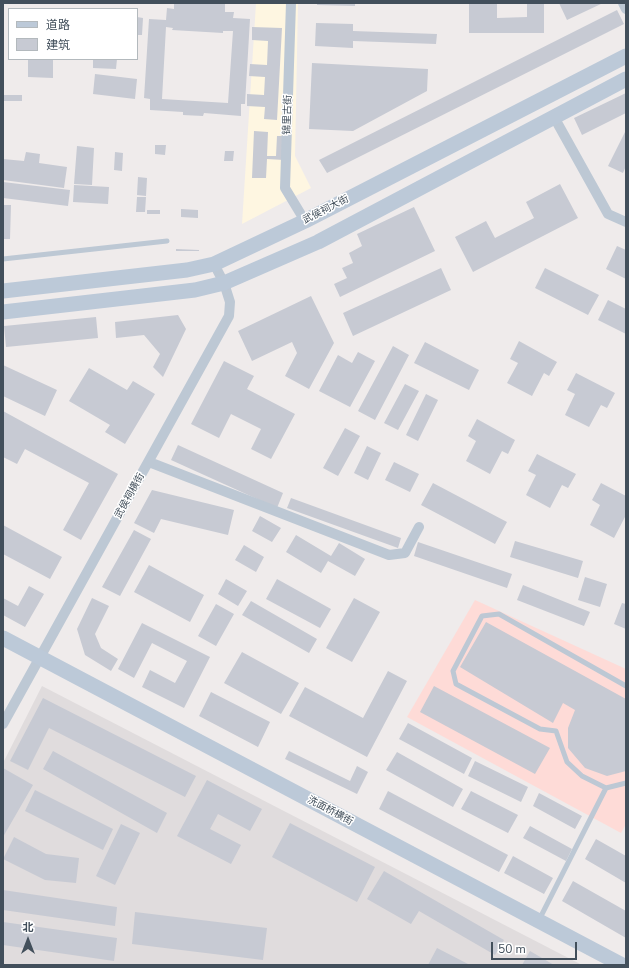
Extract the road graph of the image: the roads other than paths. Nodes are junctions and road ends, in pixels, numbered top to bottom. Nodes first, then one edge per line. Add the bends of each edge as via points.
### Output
1 (291, 3) edge
2 (622, 3) edge
3 (626, 9) edge
4 (626, 56) edge
5 (626, 79) edge
6 (554, 117) junction
7 (305, 221) junction
8 (626, 222) edge
9 (168, 241) dead end
10 (3, 260) edge
11 (214, 264) junction
12 (224, 283) junction
13 (3, 291) edge
14 (3, 312) edge
15 (149, 462) junction
16 (419, 527) dead end
17 (3, 638) edge
18 (39, 658) junction
19 (626, 686) edge
20 (3, 724) edge
21 (626, 783) edge
22 (606, 788) junction
23 (539, 921) junction
24 (622, 965) edge

1 - 7 street, 锦里古街 via 285,188
2 - 3 street
4 - 7 main road, 武侯祠大街
5 - 6 main road
6 - 8 street via 608,214
6 - 12 main road via 318,242
7 - 11 main road, 武侯祠大街
9 - 10 lane
11 - 12 street, 武侯祠横街
11 - 13 main road, 武侯祠大街 via 187,270
12 - 14 main road via 195,290
12 - 15 street, 武侯祠横街 via 230,302 229,316
15 - 16 street via 389,555 405,553
15 - 18 street, 武侯祠横街
17 - 18 main road, 洗面桥横街
18 - 20 street, 武侯祠横街
18 - 23 main road, 洗面桥横街
19 - 22 lane via 499,614 482,616 453,671 456,684 540,729 556,731 567,762 582,776
21 - 22 lane
22 - 23 lane
23 - 24 main road, 洗面桥横街

